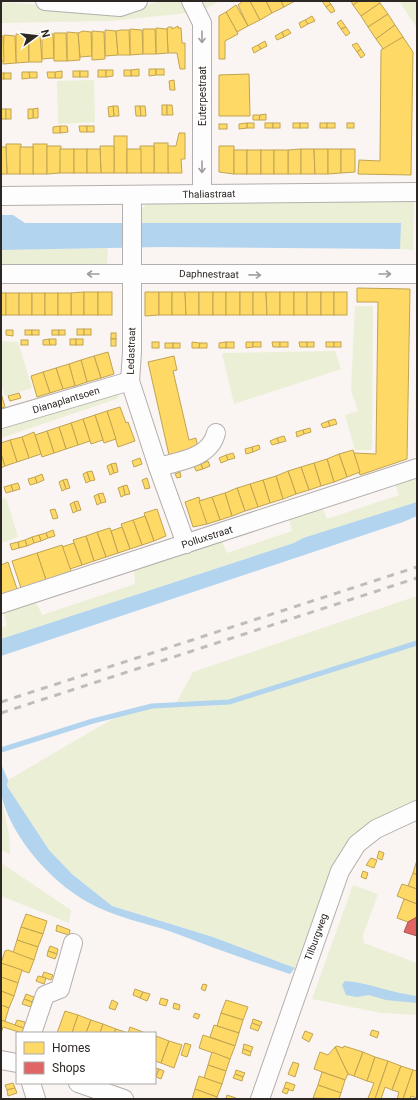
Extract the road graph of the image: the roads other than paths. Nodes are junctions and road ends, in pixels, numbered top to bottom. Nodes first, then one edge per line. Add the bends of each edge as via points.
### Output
1 (45, 1) edge
2 (138, 1) edge
3 (191, 1) edge
4 (417, 192) edge
5 (202, 193) junction
6 (1, 196) edge
7 (132, 196) junction
8 (1, 274) edge
9 (132, 274) junction
10 (417, 274) edge
11 (130, 381) junction
12 (1, 419) edge
13 (216, 433) dead end
14 (158, 467) junction
15 (415, 468) edge
16 (186, 544) junction
17 (1, 604) edge
18 (417, 810) edge
19 (73, 943) dead end
20 (32, 1032) edge
21 (1, 1060) edge
22 (16, 1063) edge
23 (31, 1084) edge
24 (81, 1084) edge
25 (36, 1099) edge
26 (124, 1099) edge
27 (260, 1099) edge

1 - 2 street via 120,7
3 -> 5 street, Euterpestraat via 202,23
4 - 5 street, Thaliastraat
5 - 7 street, Thaliastraat
6 - 7 street, Thaliastraat
7 - 9 street, Ledastraat
9 -> 8 street, Daphnestraat
9 -> 10 street, Daphnestraat
9 - 11 street, Ledastraat
11 - 12 street, Dianaplantsoen
11 - 14 street, Ledastraat
13 - 14 street via 211,447 203,454
14 - 16 street, Ledastraat
15 - 16 street, Polluxstraat
16 - 17 street, Polluxstraat
18 - 27 street, Tilburgweg via 376,829 357,844 340,872
19 - 20 street via 60,989 45,995
21 - 22 street
23 - 25 street
24 - 26 street

